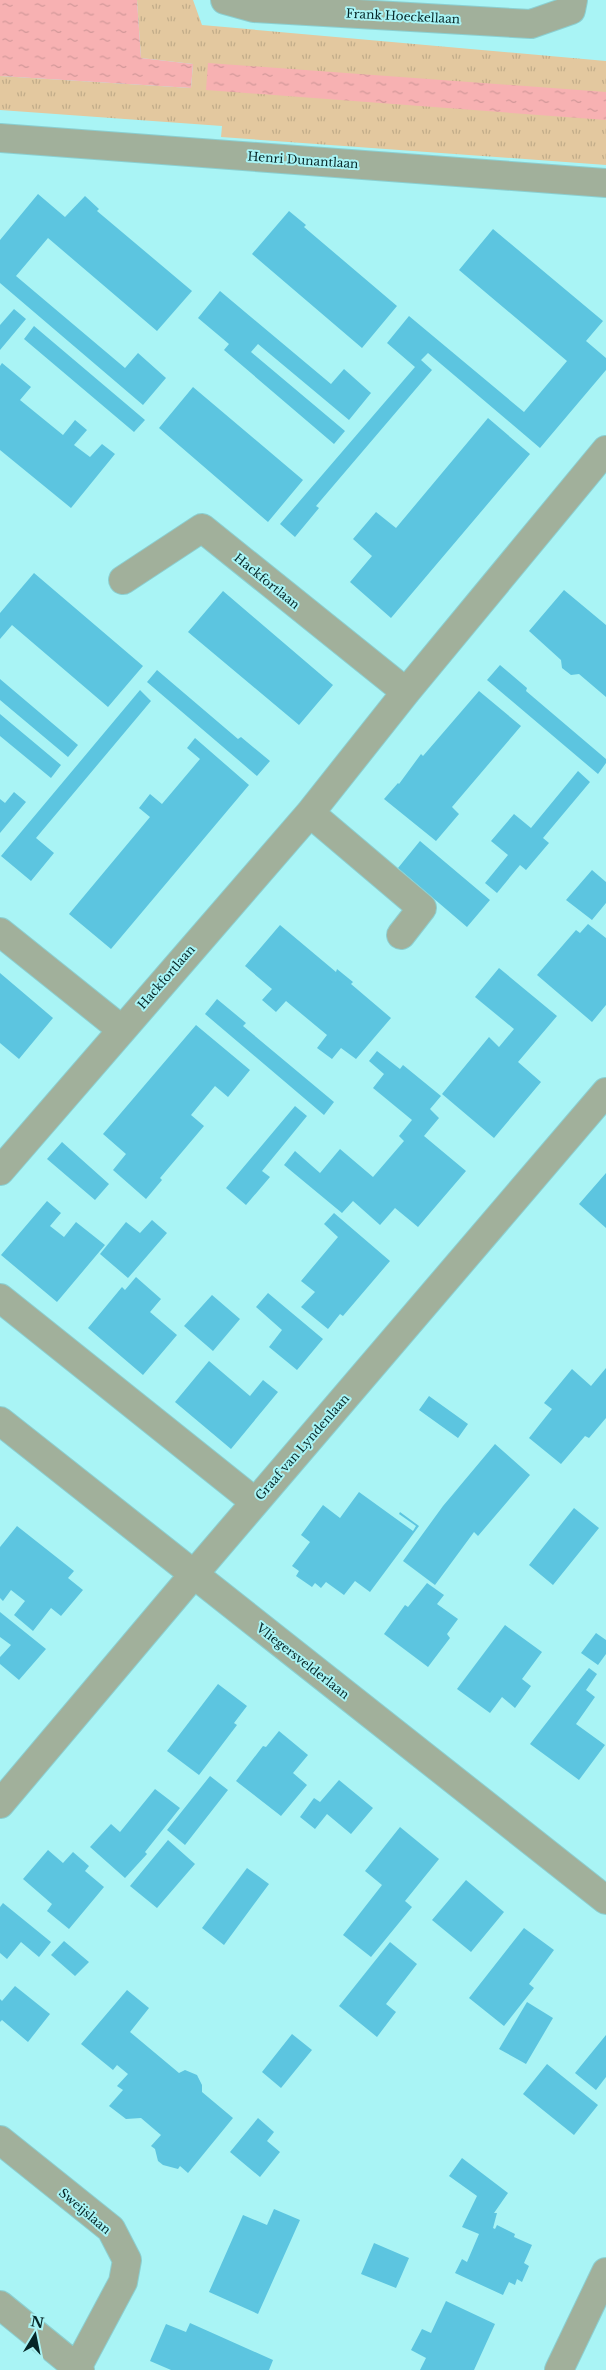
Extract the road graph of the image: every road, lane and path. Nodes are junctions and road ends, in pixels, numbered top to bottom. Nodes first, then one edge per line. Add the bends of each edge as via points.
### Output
1 (225, 0) edge
2 (573, 0) edge
3 (0, 138) edge
4 (606, 184) edge
5 (600, 468) edge
6 (123, 580) dead end
7 (406, 692) junction
8 (310, 812) junction
9 (0, 932) edge
10 (401, 936) dead end
11 (121, 1029) junction
12 (606, 1092) edge
13 (0, 1171) edge
14 (0, 1298) edge
15 (0, 1421) edge
16 (255, 1502) junction
17 (194, 1574) junction
18 (0, 1804) edge
19 (606, 1900) edge
20 (4, 2153) edge
21 (606, 2272) edge
22 (0, 2305) edge
23 (79, 2369) edge
24 (559, 2370) edge

1 - 2 street, Frank Hoeckellaan via 254,8 531,24 571,10
3 - 4 street, Henri Dunantlaan
5 - 7 street, Hackfortlaan
6 - 7 street, Hackfortlaan via 202,528
7 - 8 street, Hackfortlaan
8 - 10 street via 422,908
8 - 11 street, Hackfortlaan
9 - 11 street
11 - 13 street, Hackfortlaan
12 - 16 street, Graaf van Lyndenlaan
14 - 16 street
15 - 17 street, Vliegersvelderlaan
16 - 17 street, Graaf van Lyndenlaan
17 - 18 street, Graaf van Lyndenlaan
17 - 19 street, Vliegersvelderlaan
20 - 23 street, Sweijslaan via 111,2229 126,2260 123,2282
21 - 24 street
22 - 23 street, Sweijslaan

